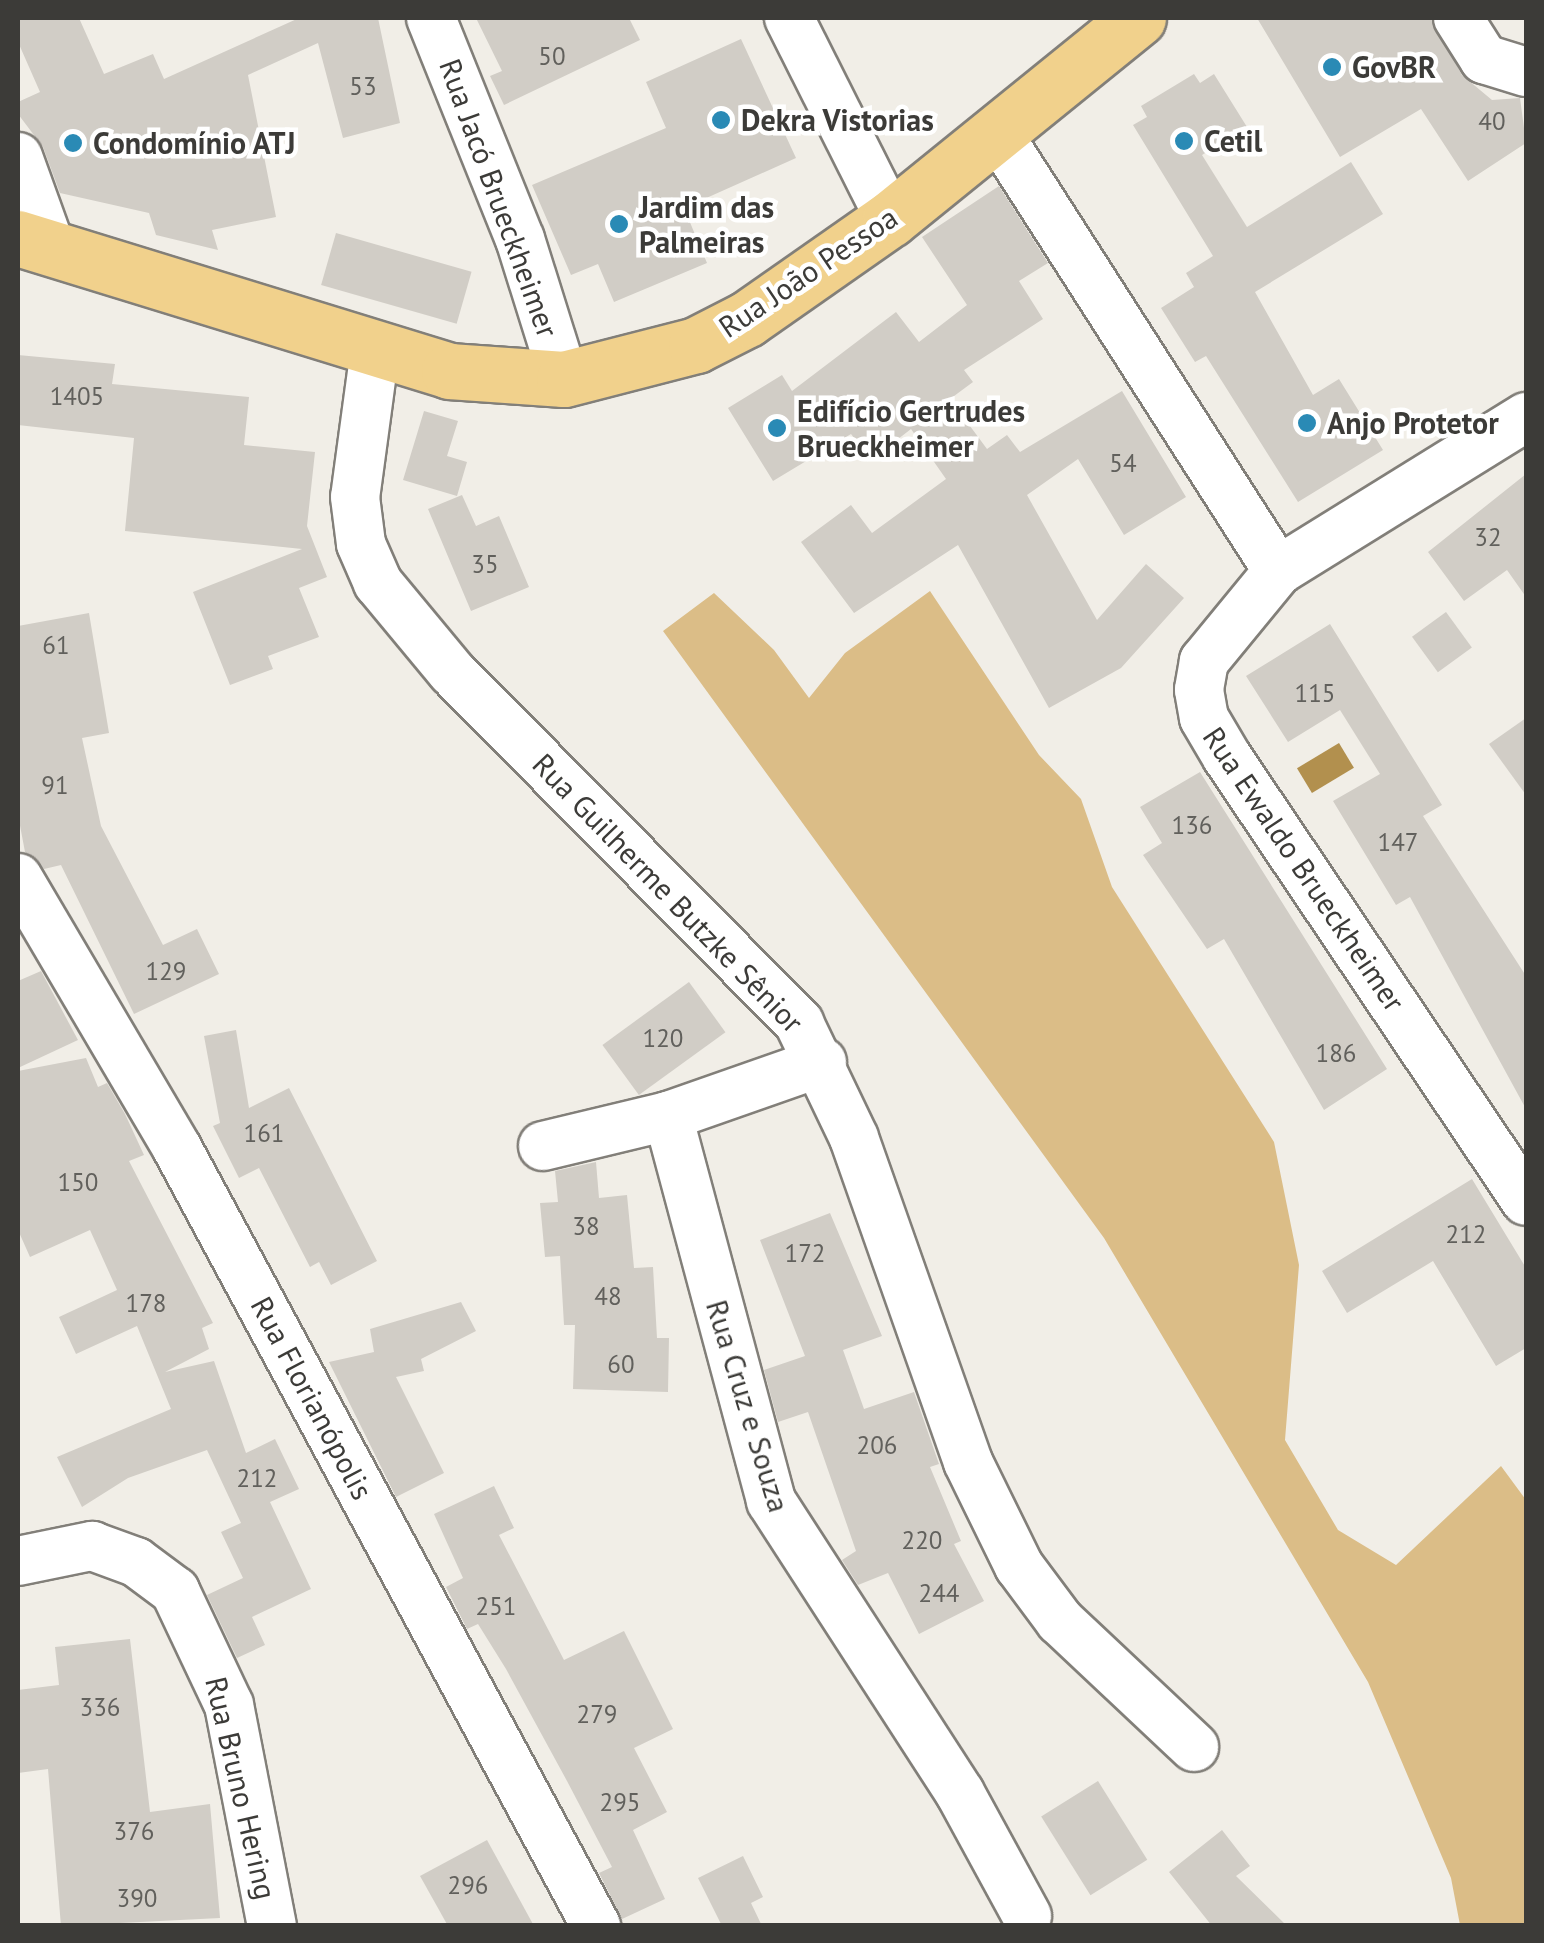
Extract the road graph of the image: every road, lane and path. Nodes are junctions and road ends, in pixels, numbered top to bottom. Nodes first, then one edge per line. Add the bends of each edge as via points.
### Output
1 (431, 18) edge
2 (789, 18) edge
3 (1138, 18) edge
4 (1458, 18) edge
5 (1526, 72) edge
6 (996, 131) junction
7 (18, 158) edge
8 (890, 220) junction
9 (33, 240) edge
10 (376, 350) junction
11 (564, 380) junction
12 (1526, 417) edge
13 (1278, 571) junction
14 (18, 878) edge
15 (822, 1062) junction
16 (668, 1116) junction
17 (543, 1146) dead end
18 (1526, 1201) edge
19 (18, 1561) edge
20 (1194, 1746) dead end
21 (1028, 1916) dead end
22 (272, 1926) edge
23 (596, 1926) edge

1 - 11 street, Rua Jacó Brueckheimer via 520,239
2 - 8 street
3 - 6 main road, Rua João Pessoa
4 - 5 street via 1484,59
6 - 8 main road, Rua João Pessoa
6 - 13 street
7 - 9 street
8 - 11 main road, Rua João Pessoa via 747,319 696,344
9 - 10 main road, Rua João Pessoa
10 - 11 main road, Rua João Pessoa via 503,380
10 - 15 street, Rua Guilherme Butzke Sênior via 355,497 361,544 378,584 452,672 799,1023
12 - 13 street, Rua Ewaldo Brueckheimer
13 - 18 street, Rua Ewaldo Brueckheimer via 1204,661 1204,718
14 - 23 street, Rua Florianópolis via 177,1148
15 - 16 street
15 - 20 street, Rua Guilherme Butzke Sênior via 968,1462 1019,1566 1060,1621
16 - 17 street
16 - 21 street, Rua Cruz e Souza via 771,1501 960,1793
19 - 22 street, Rua Bruno Hering via 92,1546 136,1562 176,1591 228,1705

